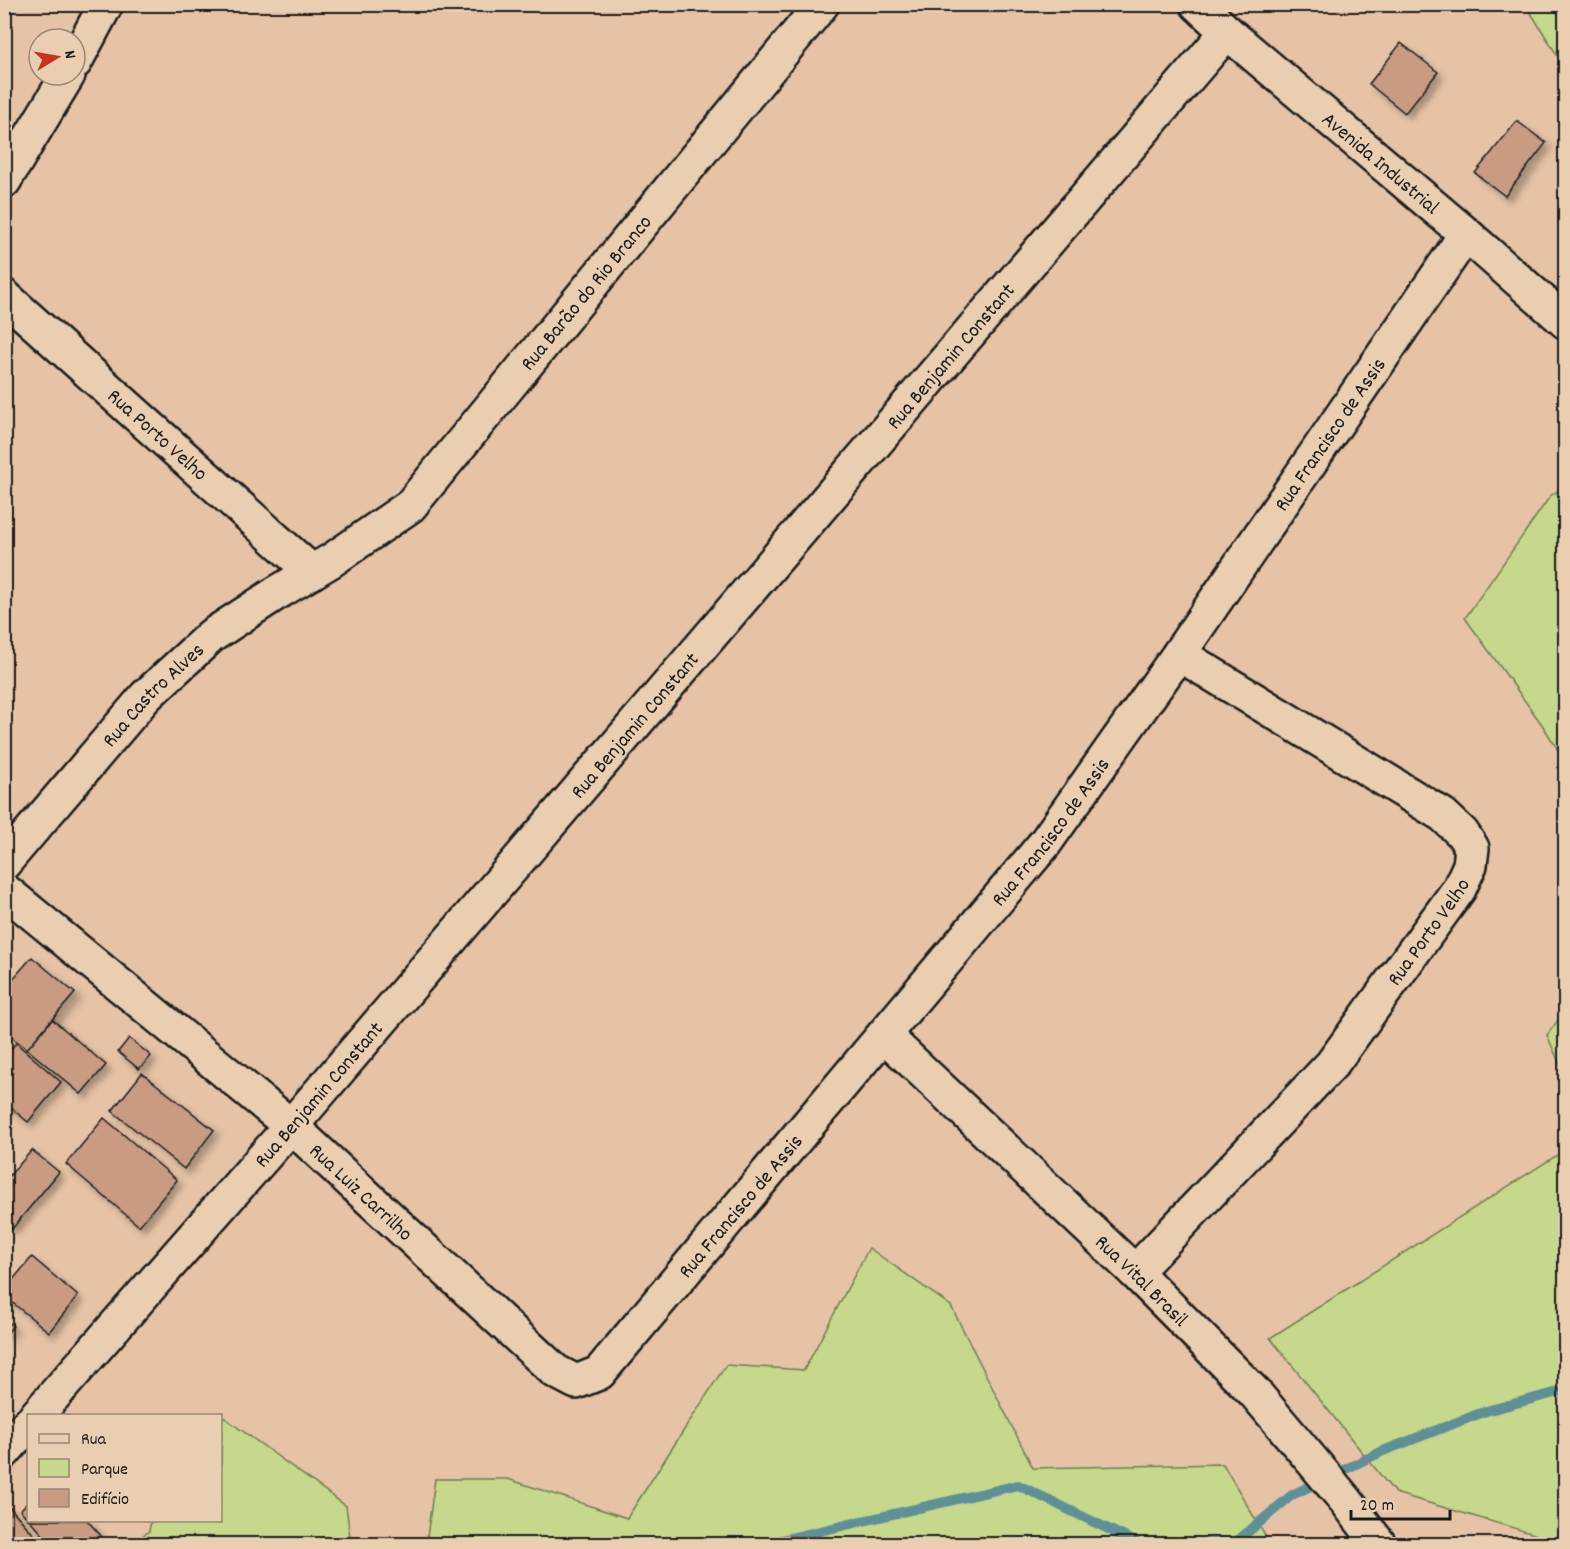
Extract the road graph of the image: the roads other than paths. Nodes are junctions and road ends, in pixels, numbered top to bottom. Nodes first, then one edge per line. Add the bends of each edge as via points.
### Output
1 (106, 4) edge
2 (822, 4) edge
3 (1197, 4) edge
4 (1227, 32) junction
5 (87, 40) edge
6 (61, 87) edge
7 (4, 182) edge
8 (1466, 234) junction
9 (4, 296) edge
10 (1566, 322) edge
11 (322, 566) junction
12 (1179, 654) junction
13 (4, 863) edge
14 (4, 890) edge
15 (884, 1035) junction
16 (291, 1126) junction
17 (1135, 1272) junction
18 (576, 1382) joint
19 (38, 1414) edge
20 (27, 1425) edge
21 (4, 1452) edge
22 (1379, 1545) edge

1 - 5 street
2 - 11 street, Rua Barão do Rio Branco via 410,506
3 - 4 street, Avenida Industrial
4 - 8 street, Avenida Industrial
4 - 16 street, Rua Benjamin Constant
6 - 7 street
8 - 10 street, Avenida Industrial
8 - 12 street, Rua Francisco de Assis
9 - 11 street, Rua Porto Velho
11 - 13 street, Rua Castro Alves via 211,636 146,696
12 - 15 street, Rua Francisco de Assis via 1045,843
12 - 17 street, Rua Porto Velho via 1443,815 1472,849 1470,865 1459,889 1332,1064
14 - 16 street, Rua Luiz Carrilho
15 - 17 street, Rua Vital Brasil
15 - 18 street, Rua Francisco de Assis via 598,1372
16 - 18 street, Rua Luiz Carrilho via 555,1371
16 - 19 street, Rua Benjamin Constant
17 - 22 street, Rua Vital Brasil via 1255,1394
20 - 21 street

